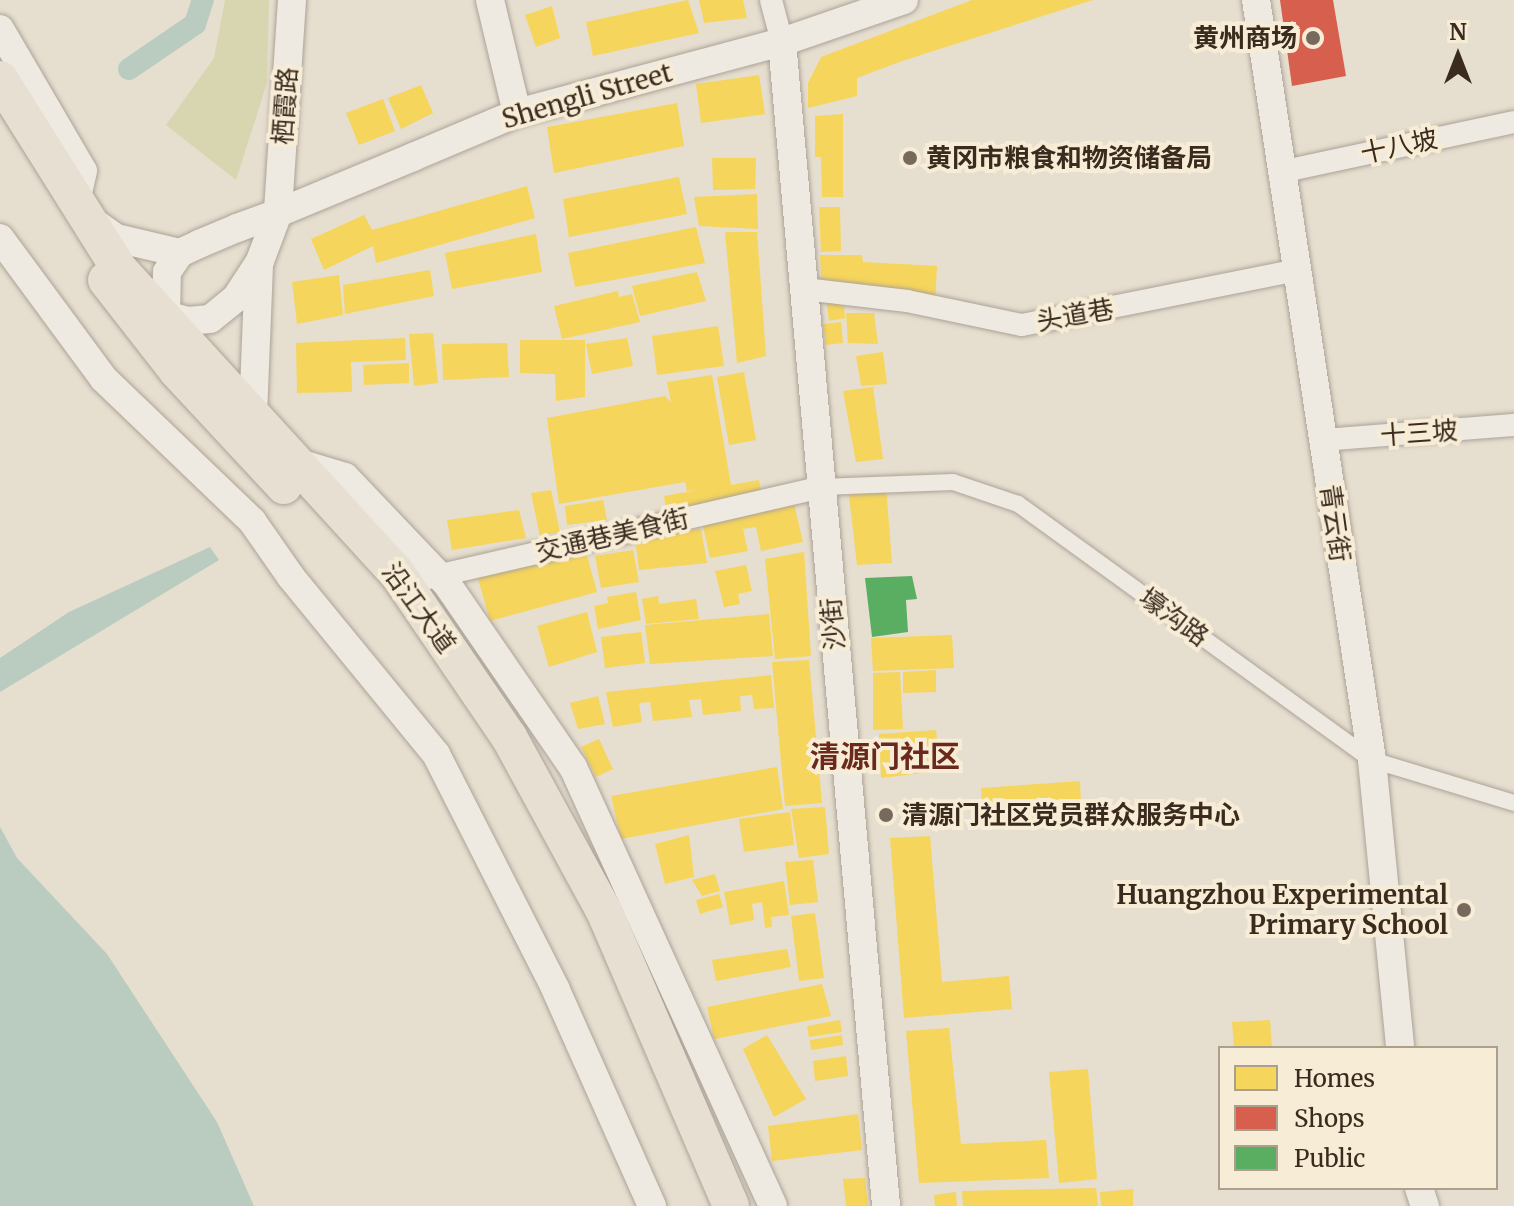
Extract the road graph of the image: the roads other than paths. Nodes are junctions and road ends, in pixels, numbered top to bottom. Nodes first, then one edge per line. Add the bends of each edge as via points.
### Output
1 (292, 0) edge
2 (490, 0) edge
3 (771, 0) edge
4 (904, 0) edge
5 (1256, 0) edge
6 (0, 29) edge
7 (782, 42) junction
8 (0, 79) edge
9 (0, 113) edge
10 (517, 113) junction
11 (1514, 122) edge
12 (1285, 171) junction
13 (81, 209) junction
14 (278, 213) junction
15 (0, 238) edge
16 (180, 253) junction
17 (260, 261) junction
18 (1298, 270) junction
19 (804, 289) junction
20 (120, 301) junction
21 (166, 315) junction
22 (253, 415) junction
23 (1514, 425) edge
24 (1323, 440) junction
25 (295, 462) junction
26 (821, 487) junction
27 (439, 575) junction
28 (404, 583) junction
29 (1372, 760) junction
30 (1514, 803) edge
31 (1400, 1046) edge
32 (652, 1206) edge
33 (708, 1206) edge
34 (731, 1206) edge
35 (773, 1206) edge
36 (886, 1206) edge

1 - 14 street, 栖霞路
2 - 10 street
3 - 7 street
4 - 7 street, Shengli Street
5 - 12 street, 青云街
6 - 13 street via 83,171
7 - 10 street, Shengli Street
7 - 19 street, 沙街
8 - 13 main road, 沿江大道
9 - 20 main road, 沿江大道
10 - 14 street, Shengli Street
11 - 12 street, 十八坡
12 - 18 street, 青云街
13 - 16 street via 116,238
13 - 21 main road, 沿江大道 via 120,270
14 - 16 street, Shengli Street
14 - 17 street, 栖霞路
15 - 32 street via 104,379 252,521 436,754 555,988
16 - 21 street via 167,272
17 - 21 street via 236,298 210,319
17 - 22 street
18 - 19 street, 头道巷 via 1022,325 907,301
18 - 24 street, 青云街
19 - 26 street, 沙街
20 - 21 street
20 - 33 main road, 沿江大道 via 177,371 389,599 467,706 539,827
21 - 22 main road, 沿江大道
22 - 25 main road, 沿江大道
23 - 24 street, 十三坡
24 - 29 street, 青云街
25 - 27 street via 345,477
25 - 28 main road, 沿江大道
26 - 27 street, 交通巷美食街
26 - 29 street, 壕沟路 via 953,482 1018,504
26 - 36 street, 沙街
27 - 28 street, 交通巷美食街
27 - 35 street via 573,767
28 - 34 main road, 沿江大道 via 509,737 575,850
29 - 30 street, 壕沟路
29 - 31 street, 青云街

